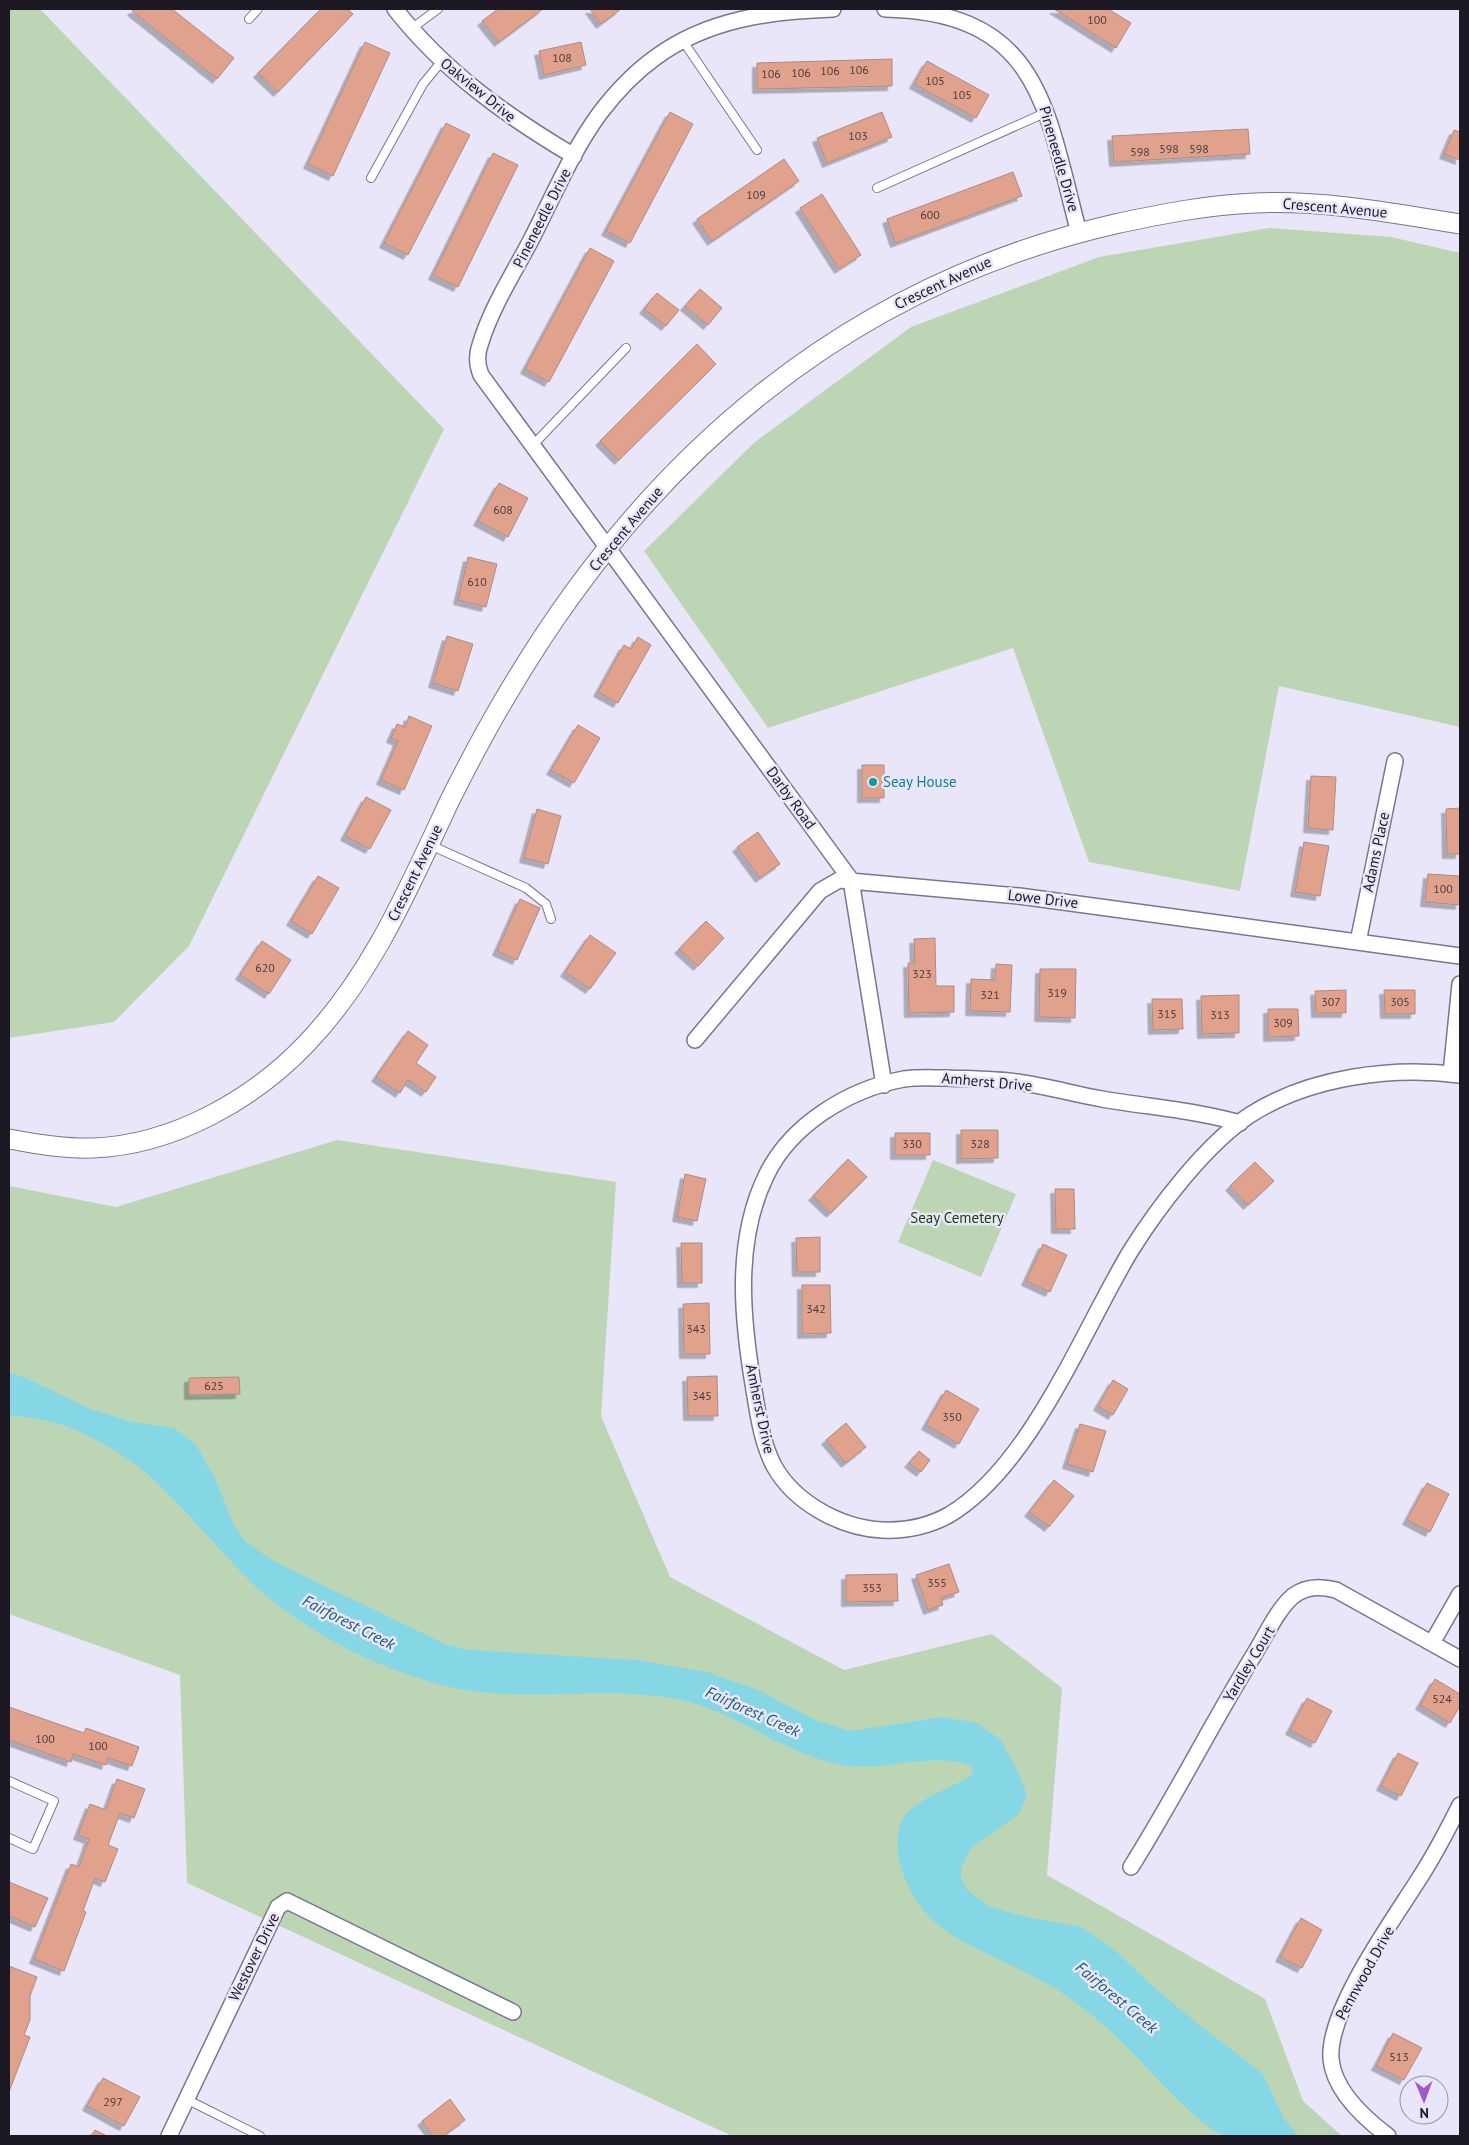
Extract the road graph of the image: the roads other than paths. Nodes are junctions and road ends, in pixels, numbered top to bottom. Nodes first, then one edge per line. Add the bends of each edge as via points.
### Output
1 (258, 9) edge
2 (395, 9) edge
3 (438, 9) edge
4 (829, 9) edge
5 (833, 9) edge
6 (885, 9) edge
7 (249, 19) dead end
8 (411, 29) junction
9 (683, 40) junction
10 (442, 61) junction
11 (1047, 112) junction
12 (757, 150) dead end
13 (574, 156) junction
14 (371, 178) dead end
15 (877, 188) dead end
16 (1460, 224) edge
17 (1079, 232) junction
18 (626, 348) dead end
19 (533, 445) junction
20 (608, 548) junction
21 (1395, 761) dead end
22 (430, 845) junction
23 (851, 880) junction
24 (551, 919) dead end
25 (1358, 942) junction
26 (1460, 956) edge
27 (1460, 984) edge
28 (695, 1040) dead end
29 (1456, 1074) edge
30 (884, 1085) junction
31 (1240, 1123) junction
32 (9, 1139) edge
33 (1460, 1594) edge
34 (1432, 1643) junction
35 (1460, 1659) edge
36 (9, 1781) edge
37 (1460, 1805) edge
38 (9, 1838) edge
39 (1132, 1868) dead end
40 (513, 2012) dead end
41 (186, 2099) junction
42 (169, 2136) edge
43 (260, 2136) edge
44 (1388, 2136) edge

1 - 7 lane
2 - 8 street, Oakview Drive
3 - 8 lane
4 - 5 street, Pineneedle Drive
4 - 9 street, Pineneedle Drive via 752,16 724,22
6 - 11 street, Pineneedle Drive via 949,16 982,30 1014,56 1029,74
8 - 10 street, Oakview Drive
9 - 12 lane
9 - 13 street, Pineneedle Drive via 657,56 628,81 600,114
10 - 13 street, Oakview Drive via 487,100
10 - 14 lane via 423,84
11 - 15 lane
11 - 17 street, Pineneedle Drive
13 - 19 street, Pineneedle Drive via 488,323 477,357 482,375
16 - 17 street, Crescent Avenue via 1348,207 1255,203 1163,213
17 - 20 street, Crescent Avenue via 1002,256 942,281 883,311 827,346 774,384 693,454
18 - 19 lane
19 - 20 street, Pineneedle Drive
20 - 22 street, Crescent Avenue via 558,614 510,689 480,742
20 - 23 street, Darby Road
21 - 25 street, Adams Place
22 - 24 lane via 526,888 546,904
22 - 32 street, Crescent Avenue via 384,934 333,1012 295,1054 245,1095 195,1122 134,1143 71,1148
23 - 25 street, Lowe Drive via 1019,896
23 - 28 street, Lowe Drive via 834,882 820,891
23 - 30 street, Darby Road
25 - 26 street, Lowe Drive
27 - 29 street
29 - 31 street, Amherst Drive via 1386,1073 1336,1081 1275,1101
30 - 31 street, Amherst Drive via 920,1078 1016,1082 1102,1099 1211,1114
30 - 31 street, Amherst Drive via 818,1117 781,1152 757,1198 744,1276 751,1371 764,1439 774,1465 791,1488 822,1512 873,1530 907,1529 943,1518 972,1498 1001,1468 1057,1386 1102,1302 1150,1223 1209,1151
33 - 34 street
34 - 35 street, Yardley Court
34 - 39 street, Yardley Court via 1336,1590 1317,1587 1299,1592 1285,1605 1235,1685
36 - 38 lane via 54,1801 33,1849
37 - 44 street, Pennwood Drive via 1363,1972 1336,2025 1331,2042 1331,2060 1345,2094
40 - 41 street, Westover Drive via 287,1901 278,1907
41 - 42 street, Westover Drive
41 - 43 lane

